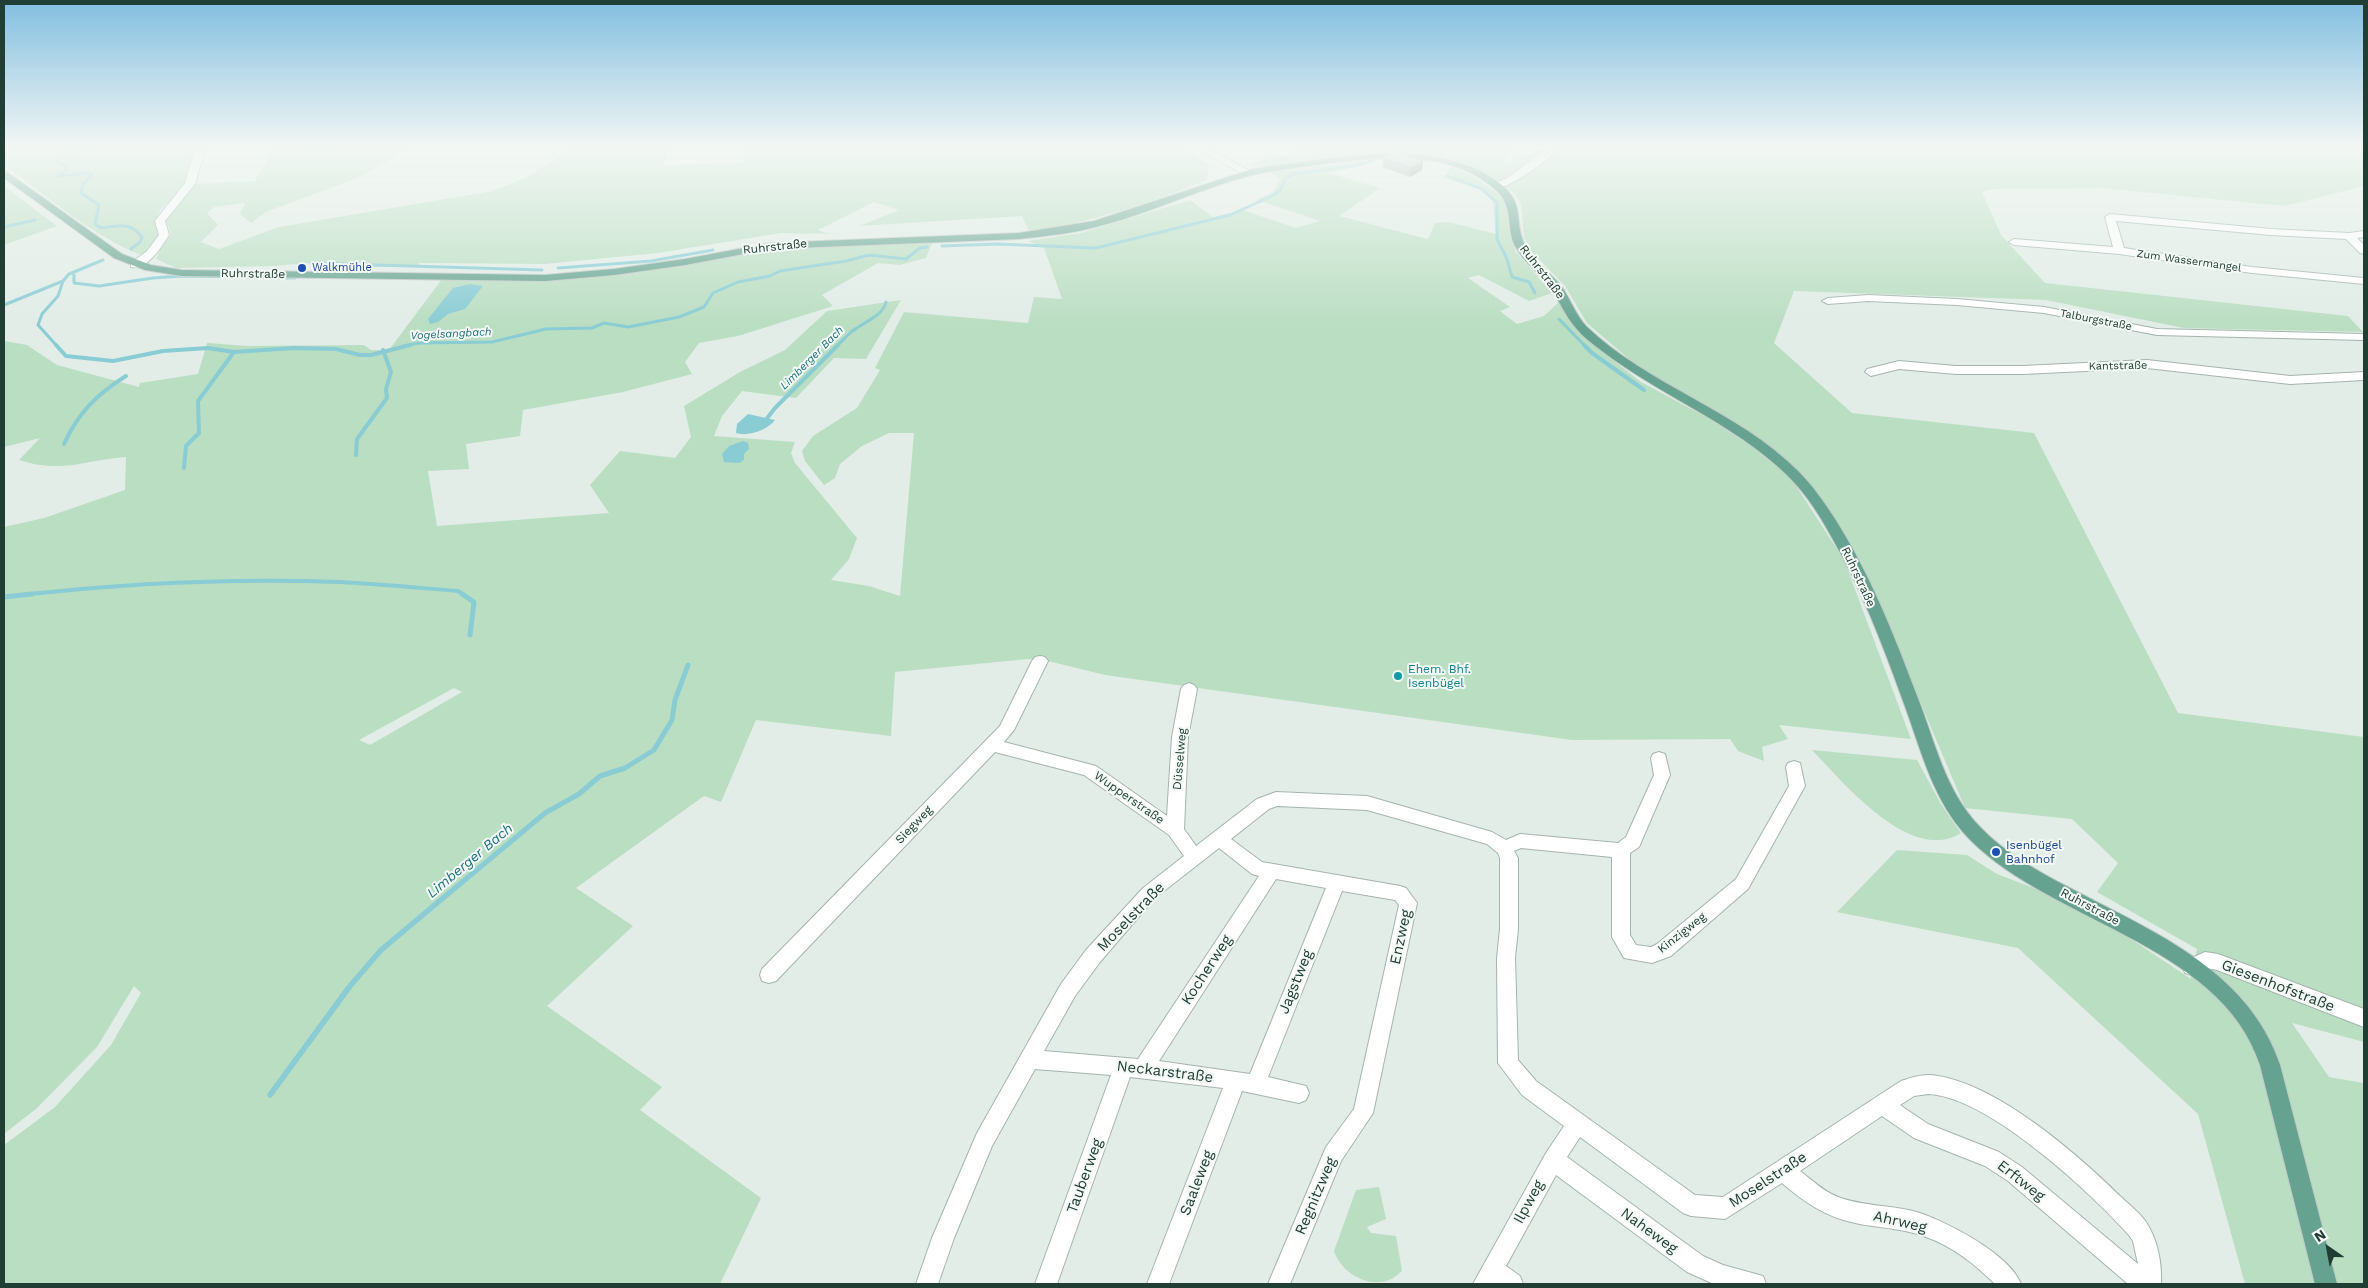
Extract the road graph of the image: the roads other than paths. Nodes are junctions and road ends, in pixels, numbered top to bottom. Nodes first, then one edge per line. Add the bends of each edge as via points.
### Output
1 (49, 206) edge
2 (170, 206) edge
3 (1156, 206) edge
4 (1514, 206) edge
5 (2364, 234) edge
6 (2349, 236) junction
7 (2014, 242) dead end
8 (2119, 251) junction
9 (2364, 251) edge
10 (135, 265) junction
11 (2364, 281) edge
12 (1828, 301) dead end
13 (2364, 337) edge
14 (1871, 372) dead end
15 (2364, 376) edge
16 (1040, 661) dead end
17 (1189, 689) dead end
18 (992, 744) junction
19 (1659, 758) dead end
20 (1794, 767) dead end
21 (1175, 830) junction
22 (1220, 839) junction
23 (1504, 848) junction
24 (1621, 850) junction
25 (1194, 857) junction
26 (1272, 871) junction
27 (1337, 882) junction
28 (2192, 967) junction
29 (769, 974) dead end
30 (2364, 1018) edge
31 (1029, 1059) junction
32 (1133, 1068) junction
33 (1246, 1082) junction
34 (1299, 1093) dead end
35 (1881, 1104) junction
36 (1363, 1113) joint
37 (1578, 1123) junction
38 (1552, 1160) junction
39 (1784, 1170) junction
40 (1489, 1277) edge
41 (927, 1284) edge
42 (1046, 1284) edge
43 (1158, 1284) edge
44 (1279, 1284) edge
45 (1512, 1284) edge
46 (1755, 1284) edge
47 (2010, 1284) edge
48 (2145, 1284) edge
49 (2150, 1284) edge
50 (2326, 1284) edge

1 - 10 main road, Ruhrstraße
2 - 10 street via 160,221 164,236 151,253
3 - 10 main road, Ruhrstraße via 1059,232 770,246 658,266 545,278 182,273
4 - 28 main road, Ruhrstraße via 1516,238 1523,251 1557,288 1578,324 1635,372 1754,442 1790,470 1813,497 1852,560 1954,808 1980,840 2021,869 2154,942
5 - 6 street
6 - 8 street via 2110,217
6 - 9 street
7 - 8 street, Zum Wassermangel
8 - 11 street, Zum Wassermangel via 2252,270
12 - 13 street, Talburgstraße via 1868,298 2044,310 2157,332
14 - 15 street, Kantstraße via 1898,365 1956,370 2023,370 2147,364 2290,380
16 - 18 street, Siegweg via 1006,730
17 - 21 street, Düsselweg via 1180,737
18 - 21 street, Wupperstraße via 1090,770
18 - 29 street, Siegweg
19 - 24 street via 1662,775 1633,842
20 - 24 street, Kinzigweg via 1797,786 1742,884 1664,950 1652,955 1631,952 1621,937
21 - 25 street, Wupperstraße
22 - 23 street, Moselstraße via 1263,804 1276,800 1367,803 1492,839
22 - 25 street, Moselstraße
22 - 26 street, Enzweg via 1258,869
23 - 24 street via 1520,841
23 - 37 street, Moselstraße via 1508,858 1508,1063 1529,1088
25 - 31 street, Moselstraße via 1149,893 1093,956 1068,990
26 - 27 street, Enzweg
26 - 32 street, Kocherweg
27 - 33 street, Jagstweg
27 - 36 street, Enzweg via 1400,893 1408,902
28 - 30 street, Giesenhofstraße via 2205,960 2218,962
28 - 50 main road, Ruhrstraße via 2224,992 2254,1027 2268,1055
31 - 32 street, Neckarstraße
31 - 41 street, Moselstraße via 984,1140
32 - 33 street, Neckarstraße
32 - 42 street, Tauberweg
33 - 34 street, Neckarstraße
33 - 43 street, Saaleweg
35 - 39 street, Moselstraße
35 - 48 street, Erftweg via 1921,1131 1992,1159 2015,1174
35 - 49 street, Moselstraße via 1923,1083 1949,1087 1992,1108 2056,1153 2139,1230 2151,1268
36 - 44 street, Regnitzweg via 1333,1154
37 - 38 street, Ilpweg
37 - 39 street, Moselstraße via 1691,1205 1725,1208
38 - 40 street, Ilpweg
38 - 46 street, Naheweg via 1695,1264 1721,1276
39 - 47 street, Ahrweg via 1815,1196 1833,1206 1926,1226 1975,1254
40 - 45 street

